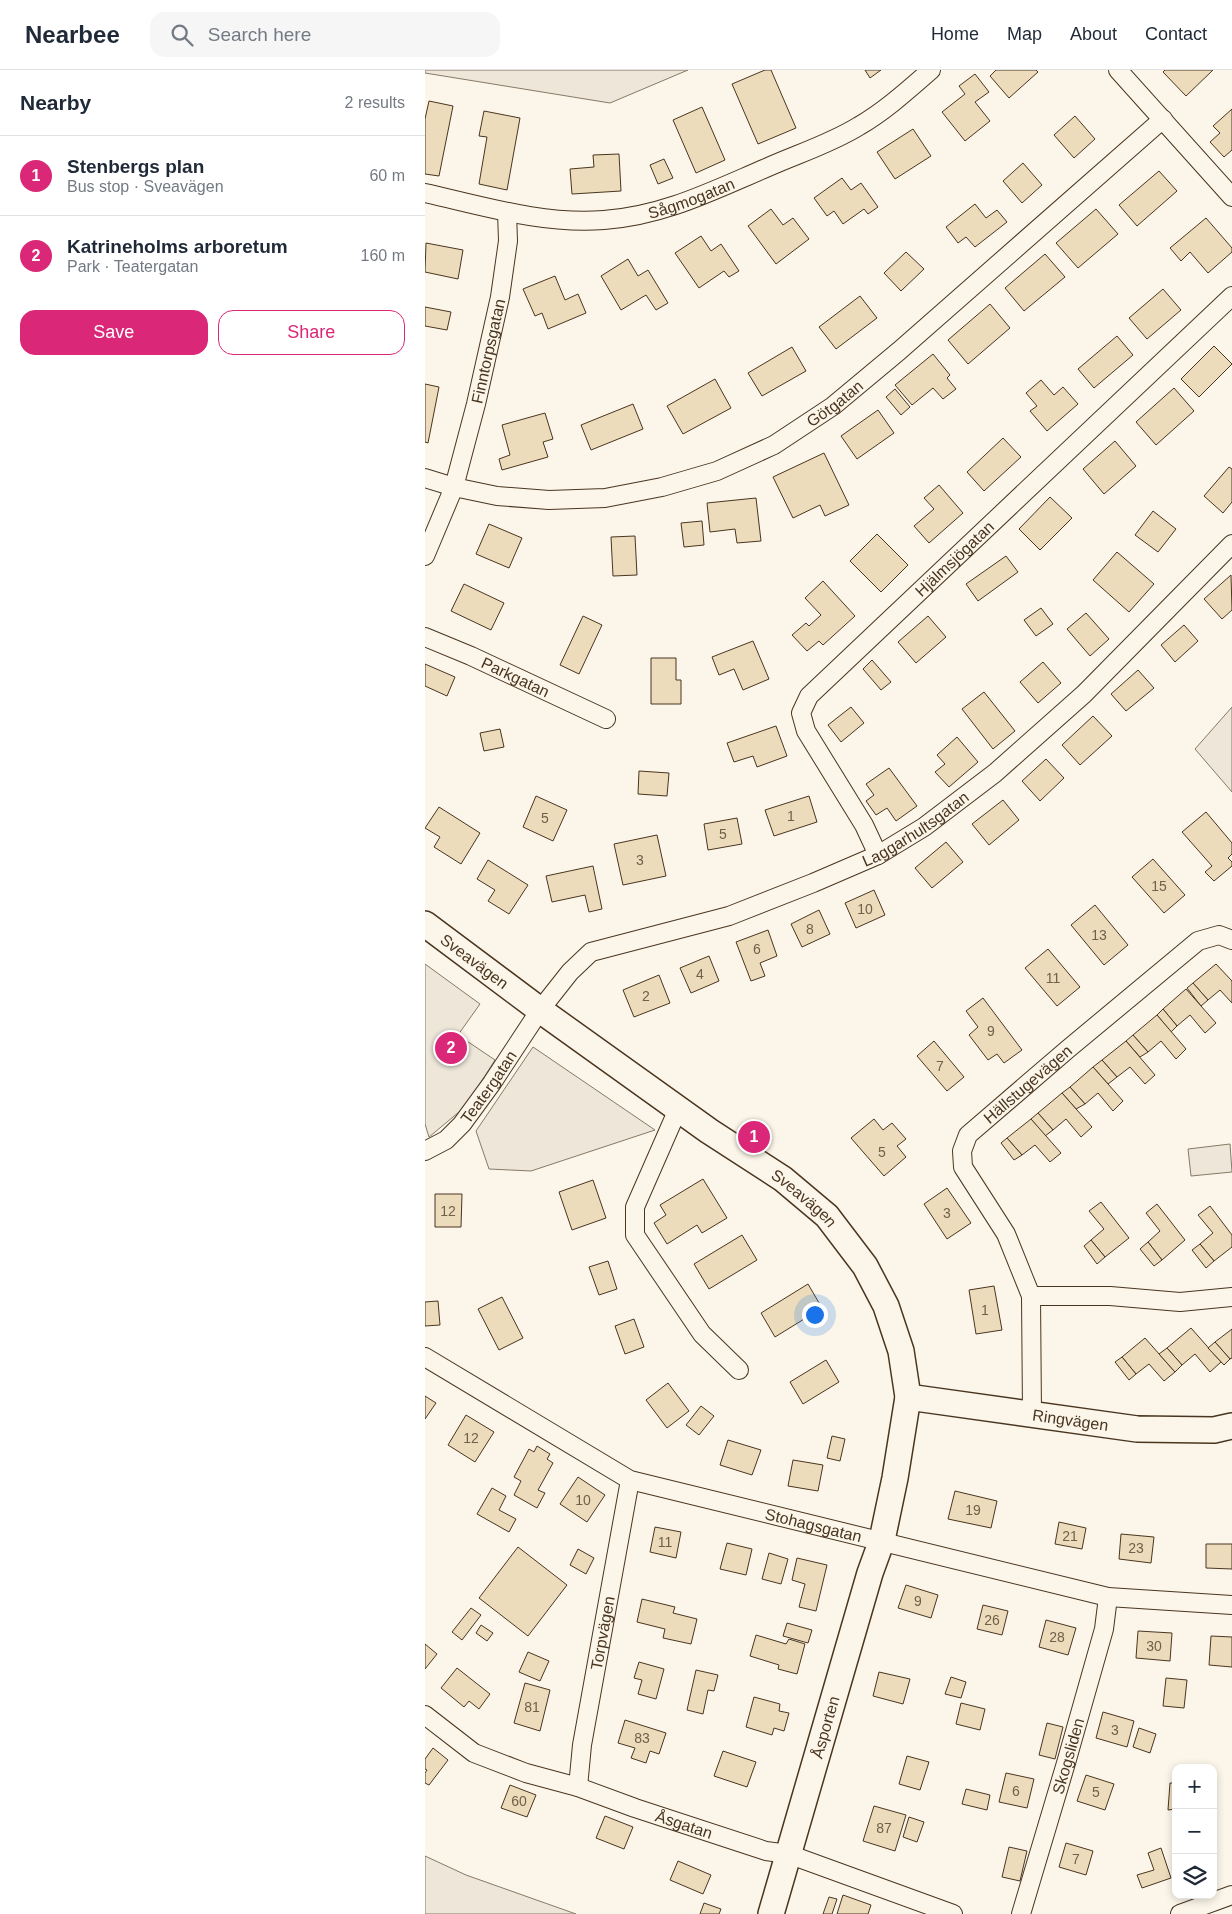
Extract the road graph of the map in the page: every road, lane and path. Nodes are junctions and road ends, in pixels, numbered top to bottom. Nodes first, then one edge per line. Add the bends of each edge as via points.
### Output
1 (931, 70) edge
2 (1119, 70) edge
3 (1163, 119) junction
4 (425, 193) edge
5 (1232, 197) edge
6 (507, 212) junction
7 (1232, 296) edge
8 (425, 478) edge
9 (454, 487) junction
10 (1232, 544) edge
11 (425, 556) edge
12 (425, 637) edge
13 (606, 719) dead end
14 (878, 855) junction
15 (425, 924) edge
16 (1232, 940) edge
17 (540, 1010) junction
18 (679, 1109) junction
19 (425, 1151) edge
20 (1031, 1296) junction
21 (1232, 1297) edge
22 (425, 1357) edge
23 (739, 1370) dead end
24 (908, 1397) junction
25 (1031, 1414) junction
26 (1232, 1426) edge
27 (630, 1480) junction
28 (882, 1540) junction
29 (1108, 1597) junction
30 (1232, 1605) edge
31 (425, 1715) edge
32 (578, 1787) junction
33 (788, 1854) junction
34 (1232, 1895) edge
35 (1185, 1913) edge
36 (771, 1914) edge
37 (953, 1914) edge
38 (1021, 1914) edge

1 - 6 street, Sågmogatan via 859,126 701,197 646,215 604,220 564,220
2 - 3 street
3 - 5 street
3 - 9 street, Götgatan via 892,358 833,406 774,445 717,471 662,487 605,498 540,500
4 - 6 street, Sågmogatan
6 - 9 street, Finntorpsgatan via 508,241 500,298
7 - 14 street, Hjälmsjögatan via 809,696 801,713 806,731 864,825
8 - 9 street, Götgatan
9 - 11 street
10 - 14 street, Laggarhultsgatan via 1084,694 995,773 925,827
12 - 13 street, Parkgatan
14 - 17 street, Laggarhultsgatan via 729,916 591,952 570,972
15 - 17 street, Sveavägen
16 - 20 street, Hällstugevägen via 1219,935 1199,941 968,1135 962,1150 963,1167 1006,1234
17 - 18 street, Sveavägen
17 - 19 street, Teatergatan via 462,1124 446,1140
18 - 23 street via 635,1207 635,1235 702,1334
18 - 24 street, Sveavägen via 783,1179 827,1216 865,1266 885,1306 901,1351
20 - 21 street via 1110,1296 1180,1302
20 - 25 street, Hällstugevägen
22 - 27 street, Stohagsgatan
24 - 25 street, Ringvägen
24 - 28 street, Sveavägen
25 - 26 street, Ringvägen via 1137,1429 1214,1430
27 - 28 street, Stohagsgatan
27 - 32 street, Torpvägen via 590,1697
28 - 29 street, Stohagsgatan
28 - 33 street, Åsporten
29 - 30 street, Stohagsgatan
29 - 38 street, Skogsliden via 1104,1629
31 - 32 street, Åsgatan via 474,1753
32 - 33 street, Åsgatan via 767,1851
33 - 36 street, Åsporten
33 - 37 street, Åsgatan
34 - 35 street

